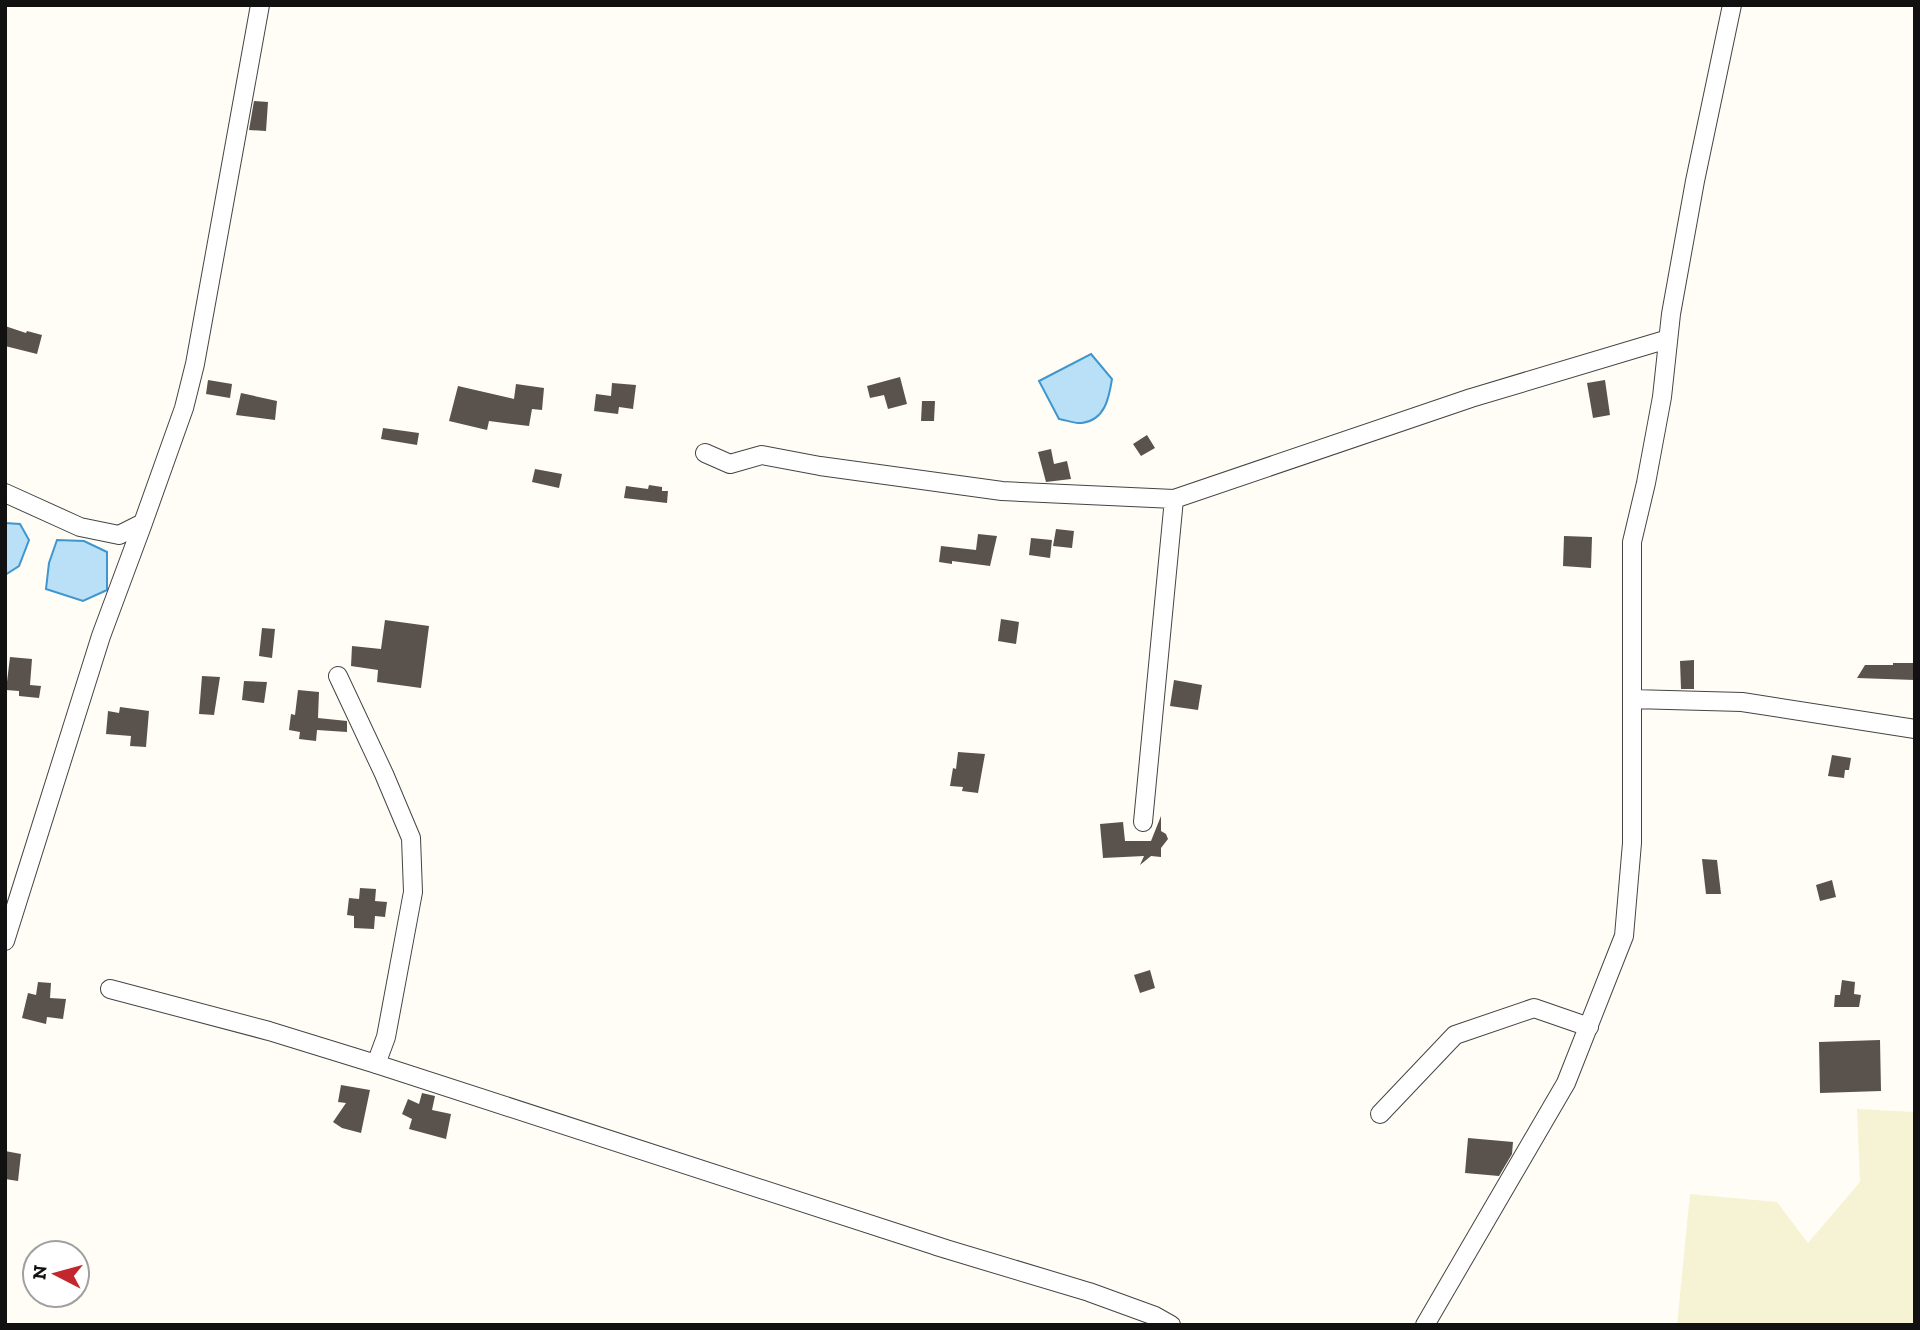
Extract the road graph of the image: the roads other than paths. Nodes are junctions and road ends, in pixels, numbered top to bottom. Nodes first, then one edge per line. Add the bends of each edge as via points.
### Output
1 (260, 5) edge
2 (1732, 5) edge
3 (1668, 339) junction
4 (705, 453) dead end
5 (5, 493) edge
6 (1174, 499) junction
7 (143, 523) junction
8 (338, 676) dead end
9 (1632, 699) junction
10 (1915, 729) edge
11 (1143, 822) dead end
12 (5, 941) edge
13 (110, 989) dead end
14 (1589, 1027) junction
15 (376, 1064) junction
16 (1380, 1114) dead end
17 (926, 1243) dead end
18 (946, 1249) junction
19 (1171, 1325) edge
20 (1425, 1325) edge

1 - 7 street via 195,364
2 - 3 street
3 - 6 street via 1472,398
3 - 9 street via 1658,421 1632,542
4 - 6 street via 730,464 762,455 1002,491
5 - 7 street via 80,527 119,535
6 - 11 street
7 - 12 street via 101,636
8 - 15 street via 411,838 413,891 386,1037
9 - 10 street via 1742,702
9 - 14 street via 1632,843 1624,936
13 - 15 street
14 - 16 street via 1534,1009 1455,1035
14 - 20 street via 1566,1083
15 - 18 street
17 - 18 street
18 - 19 street via 1089,1292

